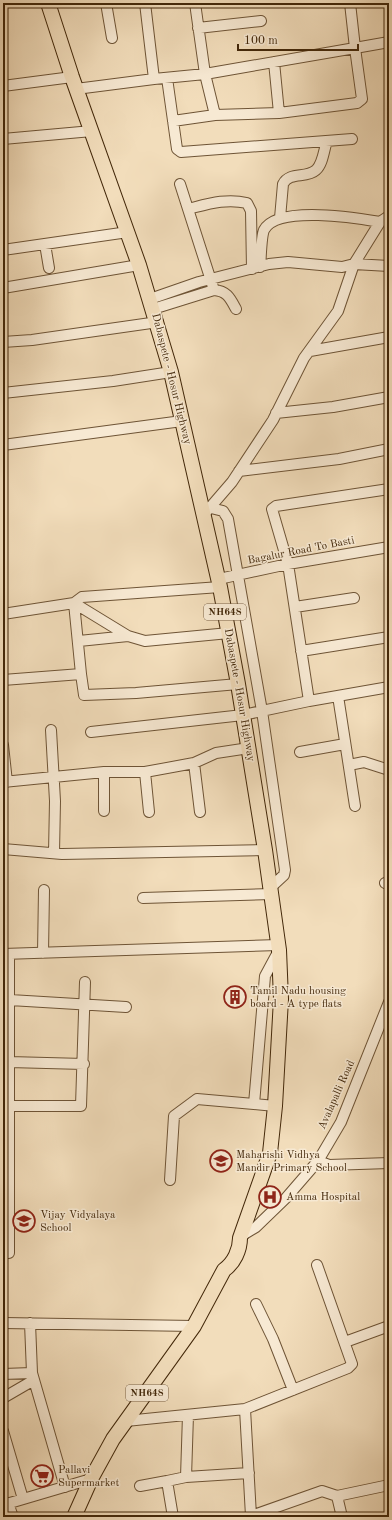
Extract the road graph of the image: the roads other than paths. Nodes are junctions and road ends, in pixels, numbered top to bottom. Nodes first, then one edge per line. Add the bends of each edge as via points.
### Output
1 (48, 3) edge
2 (106, 3) edge
3 (145, 3) edge
4 (195, 3) edge
5 (350, 3) edge
6 (262, 21) dead end
7 (198, 28) junction
8 (112, 38) dead end
9 (389, 42) edge
10 (355, 48) junction
11 (274, 62) junction
12 (205, 74) junction
13 (167, 78) junction
14 (154, 80) junction
15 (74, 83) junction
16 (3, 86) edge
17 (280, 113) junction
18 (215, 115) junction
19 (173, 121) junction
20 (92, 131) junction
21 (3, 139) edge
22 (352, 139) dead end
23 (327, 141) junction
24 (180, 184) dead end
25 (188, 209) junction
26 (389, 216) edge
27 (280, 218) junction
28 (380, 222) junction
29 (128, 232) junction
30 (46, 244) junction
31 (3, 250) edge
32 (354, 264) junction
33 (139, 265) junction
34 (389, 266) edge
35 (49, 268) dead end
36 (256, 268) junction
37 (210, 280) junction
38 (3, 288) edge
39 (214, 290) junction
40 (236, 308) dead end
41 (154, 310) junction
42 (389, 338) edge
43 (3, 342) edge
44 (310, 351) junction
45 (171, 372) junction
46 (3, 393) edge
47 (389, 397) edge
48 (276, 414) junction
49 (182, 422) junction
50 (3, 445) edge
51 (389, 449) edge
52 (239, 471) junction
53 (389, 489) edge
54 (207, 512) junction
55 (389, 546) edge
56 (288, 564) junction
57 (239, 575) junction
58 (219, 583) junction
59 (354, 598) dead end
60 (74, 603) junction
61 (295, 607) junction
62 (3, 614) edge
63 (229, 633) junction
64 (128, 636) junction
65 (389, 636) edge
66 (79, 642) junction
67 (301, 651) junction
68 (81, 674) junction
69 (3, 680) edge
70 (238, 684) junction
71 (389, 687) edge
72 (338, 696) junction
73 (309, 701) junction
74 (262, 711) junction
75 (243, 715) junction
76 (51, 730) dead end
77 (91, 732) dead end
78 (345, 744) junction
79 (3, 745) edge
80 (249, 748) junction
81 (300, 752) dead end
82 (194, 763) junction
83 (349, 765) junction
84 (389, 770) edge
85 (104, 772) junction
86 (145, 772) junction
87 (53, 778) junction
88 (5, 782) edge
89 (355, 806) dead end
90 (104, 812) dead end
91 (149, 812) dead end
92 (200, 812) dead end
93 (3, 849) edge
94 (265, 850) junction
95 (54, 853) junction
96 (44, 890) dead end
97 (271, 890) junction
98 (143, 898) dead end
99 (278, 948) junction
100 (43, 953) junction
101 (6, 954) edge
102 (86, 982) dead end
103 (10, 1000) junction
104 (85, 1004) junction
105 (388, 1005) edge
106 (126, 1007) dead end
107 (9, 1062) junction
108 (84, 1064) junction
109 (254, 1104) junction
110 (6, 1106) edge
111 (275, 1106) junction
112 (318, 1161) junction
113 (389, 1163) edge
114 (170, 1180) dead end
115 (240, 1237) junction
116 (3, 1253) edge
117 (317, 1265) dead end
118 (256, 1304) dead end
119 (3, 1323) edge
120 (30, 1323) junction
121 (194, 1326) junction
122 (389, 1326) edge
123 (345, 1342) junction
124 (3, 1374) edge
125 (33, 1376) junction
126 (294, 1390) junction
127 (3, 1398) edge
128 (245, 1410) junction
129 (188, 1415) junction
130 (126, 1421) junction
131 (3, 1431) edge
132 (249, 1473) junction
133 (186, 1477) junction
134 (91, 1479) junction
135 (167, 1481) junction
136 (389, 1485) edge
137 (140, 1486) dead end
138 (65, 1487) junction
139 (338, 1496) junction
140 (23, 1499) junction
141 (6, 1504) edge
142 (13, 1517) edge
143 (74, 1517) edge
144 (173, 1517) edge
145 (250, 1517) edge
146 (342, 1517) edge

1 - 15 highway, Dabaspete - Hosur Highway / NH648
2 - 8 street
3 - 14 street
4 - 7 street
5 - 10 street
6 - 7 street
7 - 12 street
9 - 10 street
10 - 11 street
10 - 17 street via 362,98 360,101
11 - 12 street
11 - 17 street
12 - 13 street
12 - 18 street
13 - 14 street
13 - 19 street
14 - 15 street
15 - 16 street
15 - 20 highway, Dabaspete - Hosur Highway / NH648
17 - 18 street
18 - 19 street
19 - 23 street via 177,149 181,152
20 - 21 street
20 - 29 highway, Dabaspete - Hosur Highway / NH648
22 - 23 street
23 - 27 street via 315,171 285,180
24 - 25 street
25 - 36 street via 223,201 237,200 247,203 251,211
25 - 37 street
26 - 28 street
27 - 28 street via 349,217
27 - 36 street via 264,230
28 - 32 street
29 - 30 street
29 - 33 highway, Dabaspete - Hosur Highway / NH648
30 - 31 street
30 - 35 street
32 - 34 street
32 - 36 street via 342,267 288,262
32 - 44 street via 338,311
33 - 38 street
33 - 41 highway, Dabaspete - Hosur Highway / NH648
36 - 37 street
37 - 39 street
37 - 41 street
39 - 40 street via 222,290
39 - 41 street
41 - 43 street via 53,337
41 - 45 highway, Dabaspete - Hosur Highway / NH648
42 - 44 street
44 - 48 street
45 - 46 street
45 - 49 highway, Dabaspete - Hosur Highway / NH648
47 - 48 street
48 - 52 street
49 - 50 street
49 - 54 highway, Dabaspete - Hosur Highway / NH648
51 - 52 street via 339,459
52 - 54 street
53 - 56 street via 276,506 272,509
54 - 57 street via 223,511 228,519
54 - 58 highway, Dabaspete - Hosur Highway / NH648
55 - 56 street, Bagalur Road To Basti
56 - 57 street, Bagalur Road To Basti
56 - 61 street
57 - 58 street, Bagalur Road To Basti
57 - 74 street
58 - 60 street, Bagalur Road To Basti via 82,597
58 - 63 highway, Dabaspete - Hosur Highway / NH648
59 - 61 street
60 - 62 street, Bagalur Road To Basti
60 - 64 street
60 - 66 street
61 - 67 street
63 - 64 street via 145,641
63 - 70 highway, Dabaspete - Hosur Highway / NH648
64 - 66 street
65 - 67 street
66 - 68 street
67 - 73 street
68 - 69 street
68 - 70 street via 84,695
70 - 75 highway, Dabaspete - Hosur Highway / NH648
71 - 72 street
72 - 73 street
72 - 78 street
73 - 74 street
74 - 75 street
74 - 97 street via 285,870 284,876
75 - 77 street
75 - 80 highway, Dabaspete - Hosur Highway / NH648
76 - 87 street
78 - 81 street
78 - 83 street
79 - 88 street
80 - 82 street via 216,753
80 - 94 highway, Dabaspete - Hosur Highway / NH648
82 - 86 street
82 - 92 street
83 - 84 street via 364,762
83 - 89 street
85 - 86 street
85 - 87 street
85 - 90 street
86 - 91 street
87 - 88 street
87 - 95 street
93 - 95 street
94 - 95 street
94 - 97 highway, Dabaspete - Hosur Highway / NH648
96 - 100 street
97 - 98 street
97 - 99 highway, Dabaspete - Hosur Highway / NH648
99 - 100 street
99 - 109 street via 265,976
99 - 111 highway, Dabaspete - Hosur Highway / NH648 via 281,999
100 - 101 street
101 - 103 street
102 - 104 street
103 - 104 street
103 - 107 street
104 - 106 street
104 - 108 street
105 - 112 street, Avalapalli Road via 341,1122
107 - 108 street
107 - 110 street
108 - 110 street via 82,1106
109 - 111 street
109 - 114 street via 197,1099 174,1116
110 - 116 street via 10,1253
111 - 115 highway, Dabaspete - Hosur Highway / NH648 via 270,1153
112 - 113 street via 329,1165
112 - 115 street, Avalapalli Road via 286,1198 256,1227
115 - 121 highway, NH648 via 236,1255 230,1266 224,1270
117 - 123 street
118 - 126 street
119 - 120 street
120 - 121 street
120 - 125 street
121 - 130 highway, NH648
122 - 123 street
123 - 126 street via 352,1364 348,1368
124 - 125 street
125 - 127 street
125 - 138 street
126 - 128 street
128 - 129 street
128 - 132 street
129 - 130 street
129 - 133 street
130 - 134 highway, NH648
131 - 140 street
132 - 133 street
132 - 145 street
133 - 135 street
134 - 138 street
134 - 143 highway, NH648
135 - 137 street
135 - 144 street
136 - 139 street
138 - 140 street
139 - 145 street via 322,1491
139 - 146 street
140 - 141 street
141 - 142 street

